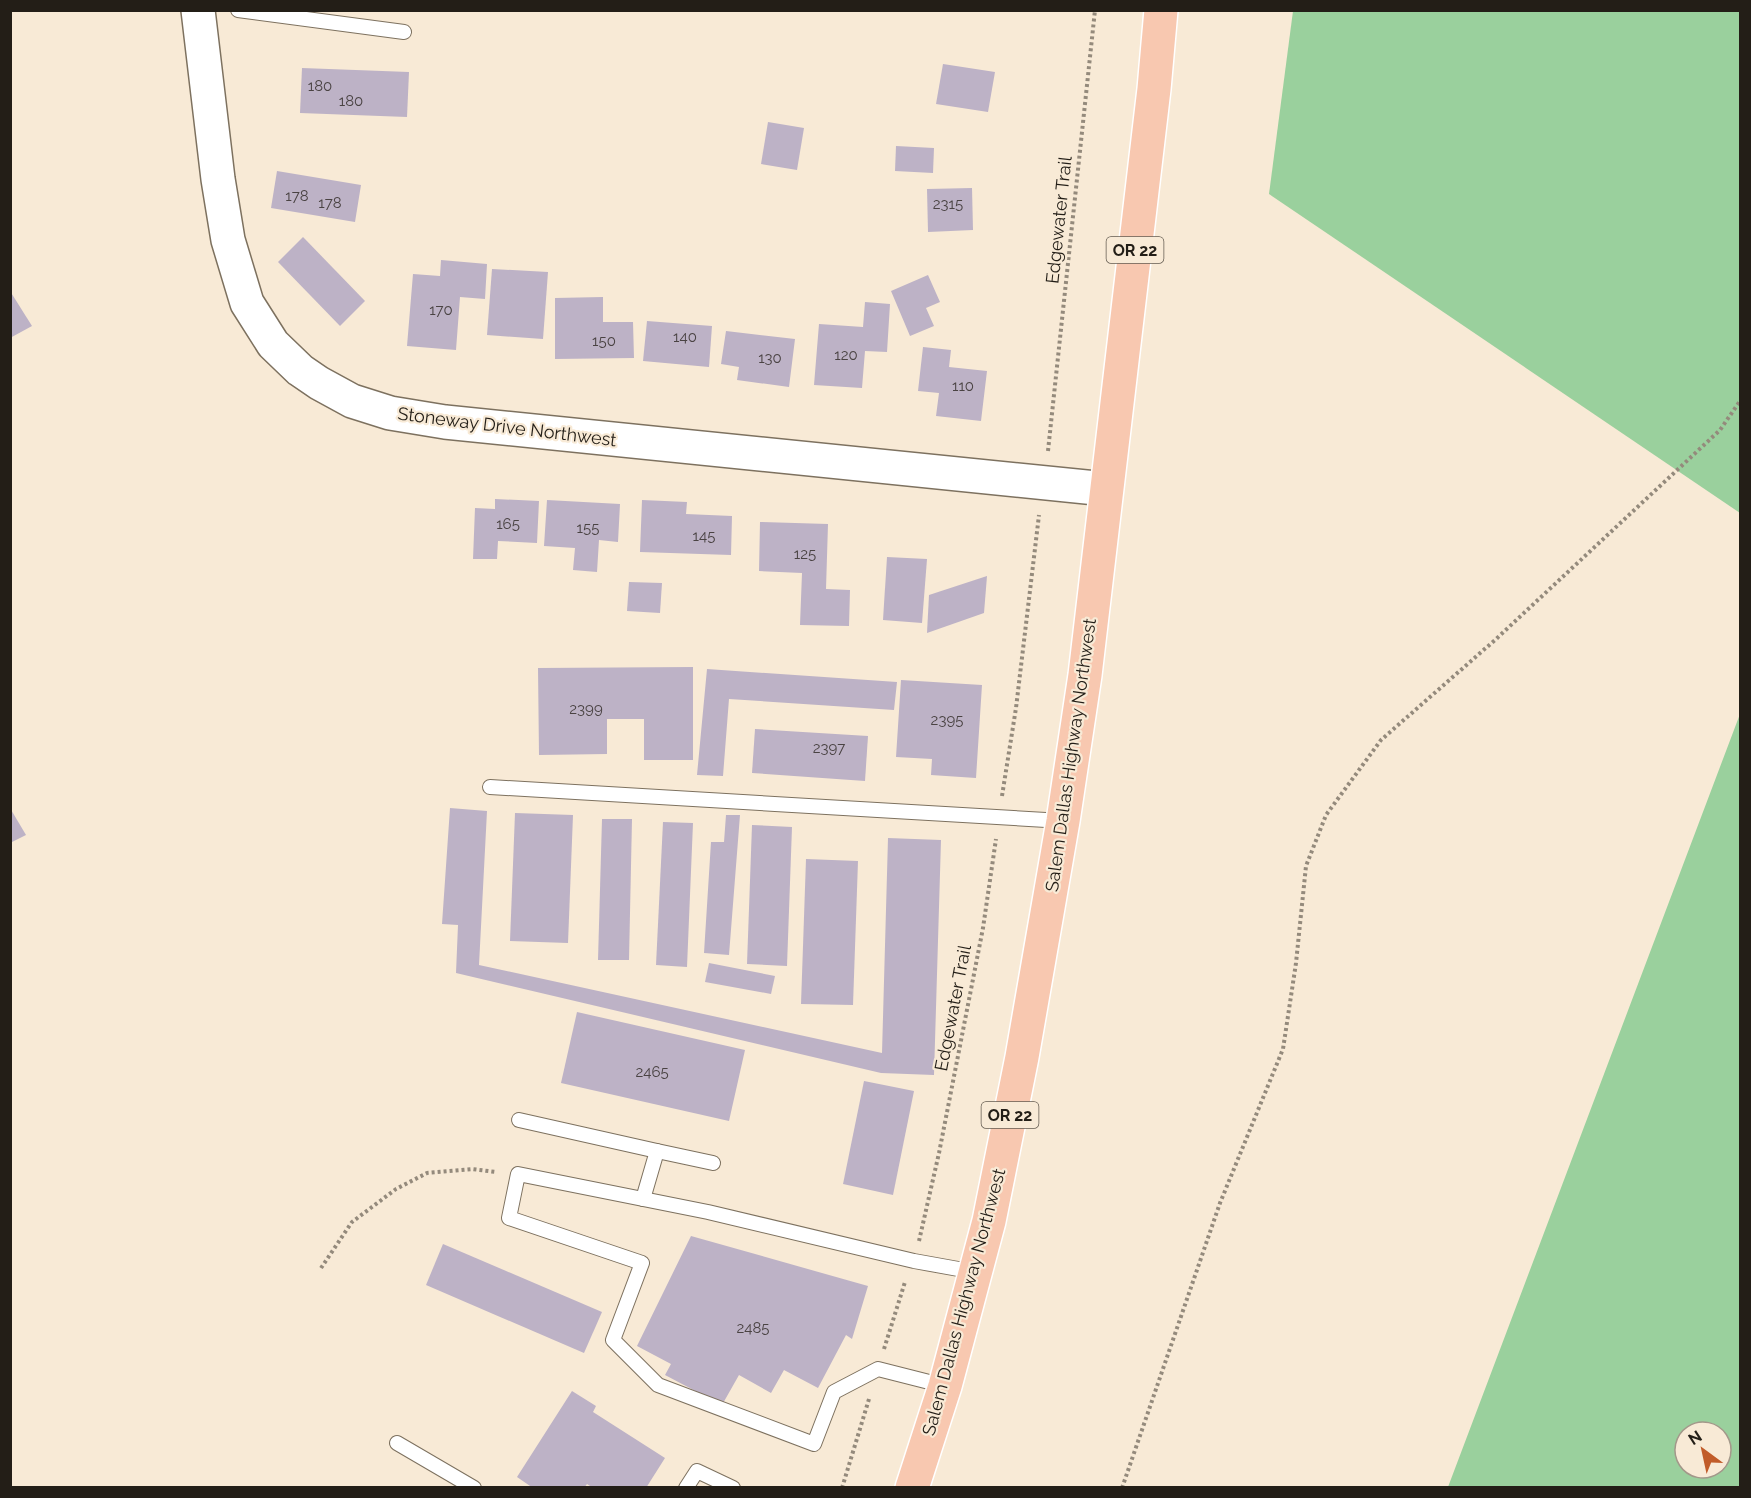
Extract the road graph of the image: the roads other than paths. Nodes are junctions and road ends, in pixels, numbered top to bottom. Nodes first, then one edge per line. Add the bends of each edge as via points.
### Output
1 (198, 10) edge
2 (238, 10) edge
3 (1161, 10) edge
4 (404, 32) dead end
5 (1106, 489) junction
6 (490, 787) dead end
7 (1063, 821) junction
8 (519, 1120) dead end
9 (657, 1151) junction
10 (713, 1163) dead end
11 (643, 1199) junction
12 (975, 1272) junction
13 (945, 1386) junction
14 (397, 1443) dead end
15 (474, 1488) edge
16 (686, 1488) edge
17 (733, 1488) edge
18 (912, 1488) edge

1 - 5 street, Stoneway Drive Northwest via 228,240 248,303 273,344 300,370 352,401 390,413 445,422
2 - 4 lane
3 - 5 highway, Salem Dallas Highway Northwest / OR 22
5 - 7 highway, Salem Dallas Highway Northwest / OR 22 via 1085,675
6 - 7 lane
7 - 12 highway, Salem Dallas Highway Northwest / OR 22 via 1022,1057
8 - 9 lane
9 - 10 lane
9 - 11 lane
11 - 12 lane
11 - 13 lane via 518,1174 509,1218 642,1263 613,1340 658,1385 814,1444 834,1392 878,1369
12 - 13 highway, Salem Dallas Highway Northwest / OR 22
13 - 18 highway, Salem Dallas Highway Northwest / OR 22
14 - 15 lane
16 - 17 lane via 697,1471

